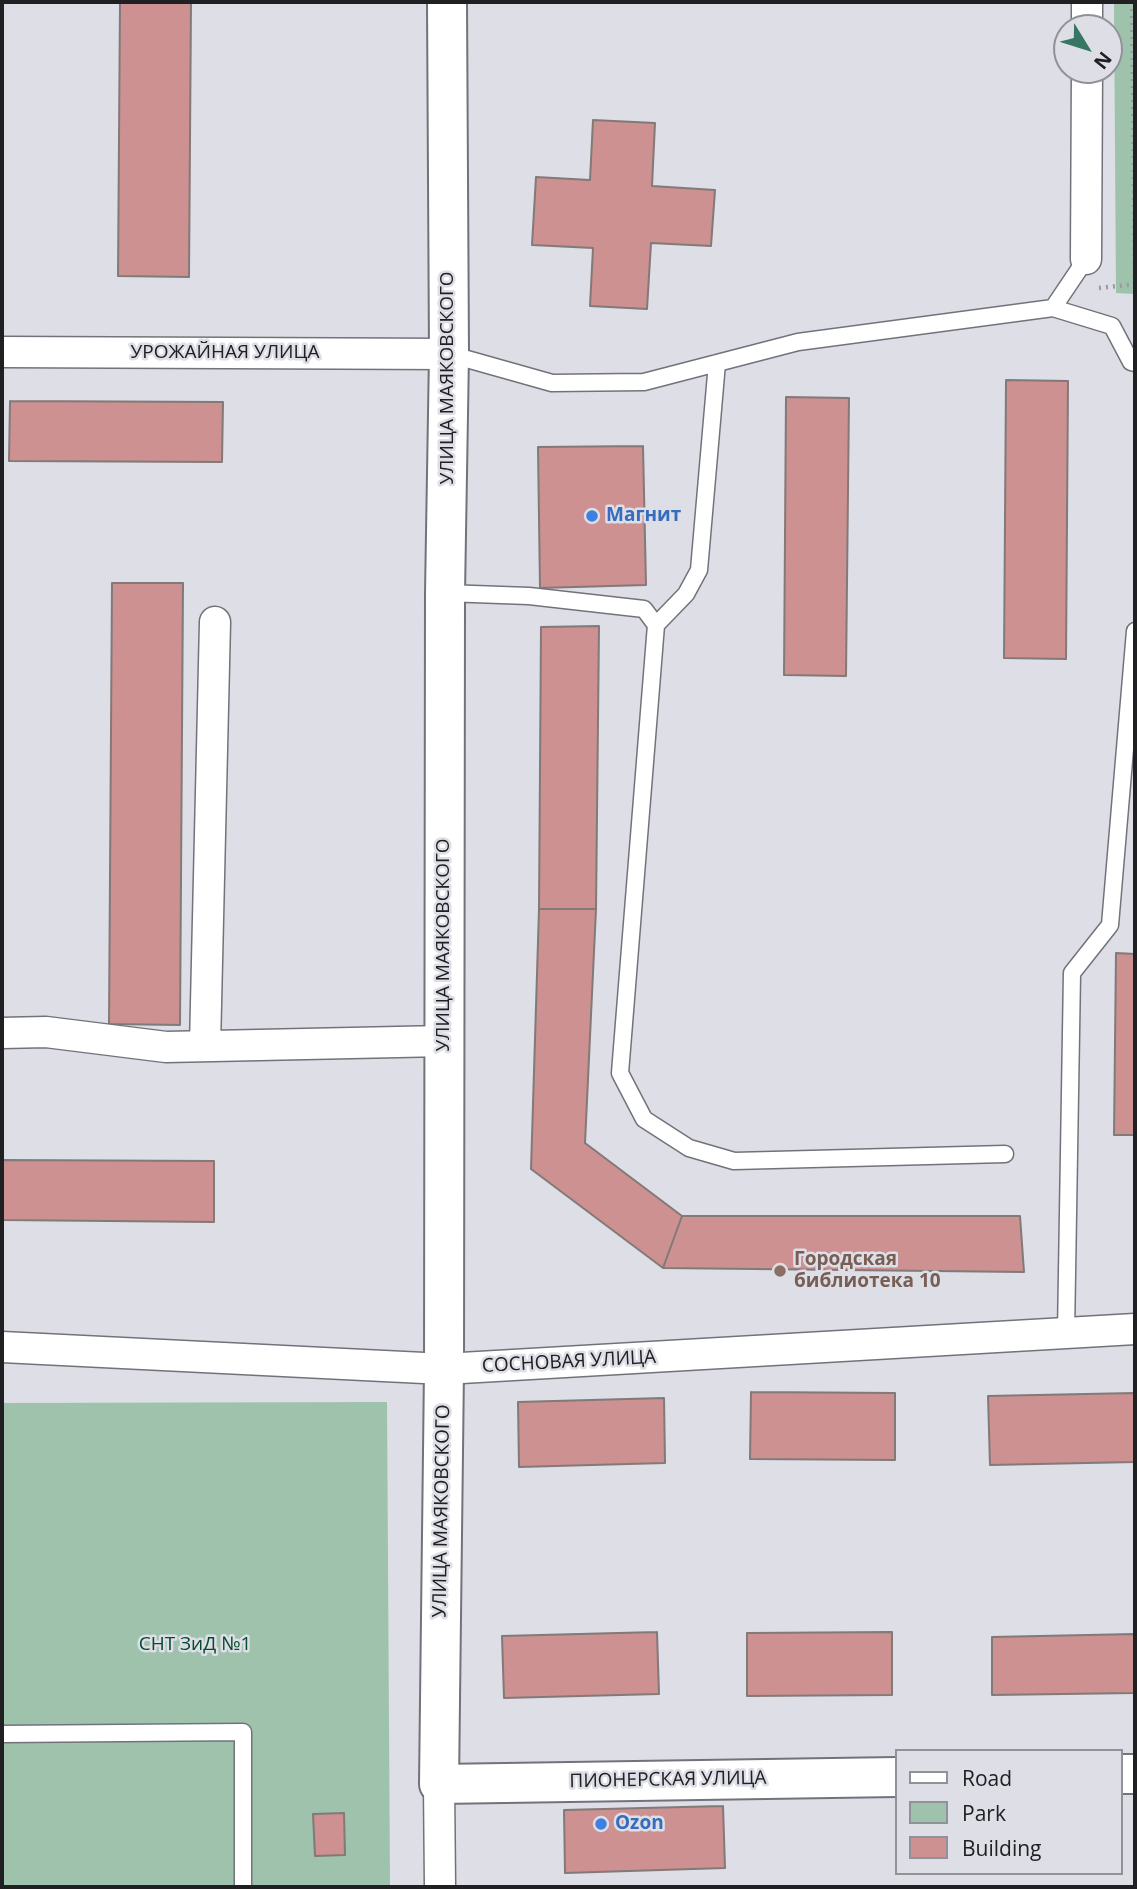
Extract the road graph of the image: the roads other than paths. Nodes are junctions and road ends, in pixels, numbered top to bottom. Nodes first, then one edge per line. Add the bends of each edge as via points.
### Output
1 (447, 2) edge
2 (1087, 84) edge
3 (1086, 259) joint
4 (1053, 308) junction
5 (2, 352) edge
6 (449, 354) junction
7 (716, 363) junction
8 (1135, 363) edge
9 (445, 593) junction
10 (215, 622) dead end
11 (656, 625) junction
12 (1135, 631) edge
13 (1135, 825) edge
14 (1118, 826) junction
15 (2, 1032) edge
16 (444, 1041) junction
17 (205, 1046) junction
18 (1005, 1154) dead end
19 (1135, 1329) edge
20 (1066, 1333) junction
21 (2, 1347) edge
22 (444, 1369) junction
23 (2, 1734) edge
24 (895, 1777) edge
25 (439, 1784) junction
26 (243, 1887) edge
27 (440, 1887) edge

1 - 6 street, УЛИЦА МАЯКОВСКОГО
2 - 3 street
3 - 4 lane
4 - 7 lane via 798,342
4 - 8 lane via 1112,326
5 - 6 street, УРОЖАЙНАЯ УЛИЦА
6 - 7 lane via 552,383 644,382
6 - 9 street, УЛИЦА МАЯКОВСКОГО
7 - 11 lane via 699,570 686,594
9 - 11 lane via 530,596 644,609
9 - 16 street, УЛИЦА МАЯКОВСКОГО
10 - 17 street
11 - 18 lane via 620,1073 644,1119 689,1148 734,1161
12 - 14 lane
13 - 14 lane
14 - 20 lane via 1110,925 1072,973
15 - 17 street via 46,1032 166,1047
16 - 17 street
16 - 22 street, УЛИЦА МАЯКОВСКОГО
19 - 20 street, СОСНОВАЯ УЛИЦА
20 - 22 street, СОСНОВАЯ УЛИЦА
21 - 22 street, СОСНОВАЯ УЛИЦА
22 - 25 street, УЛИЦА МАЯКОВСКОГО
23 - 26 lane via 243,1732
24 - 25 street, ПИОНЕРСКАЯ УЛИЦА
25 - 27 street, УЛИЦА МАЯКОВСКОГО

